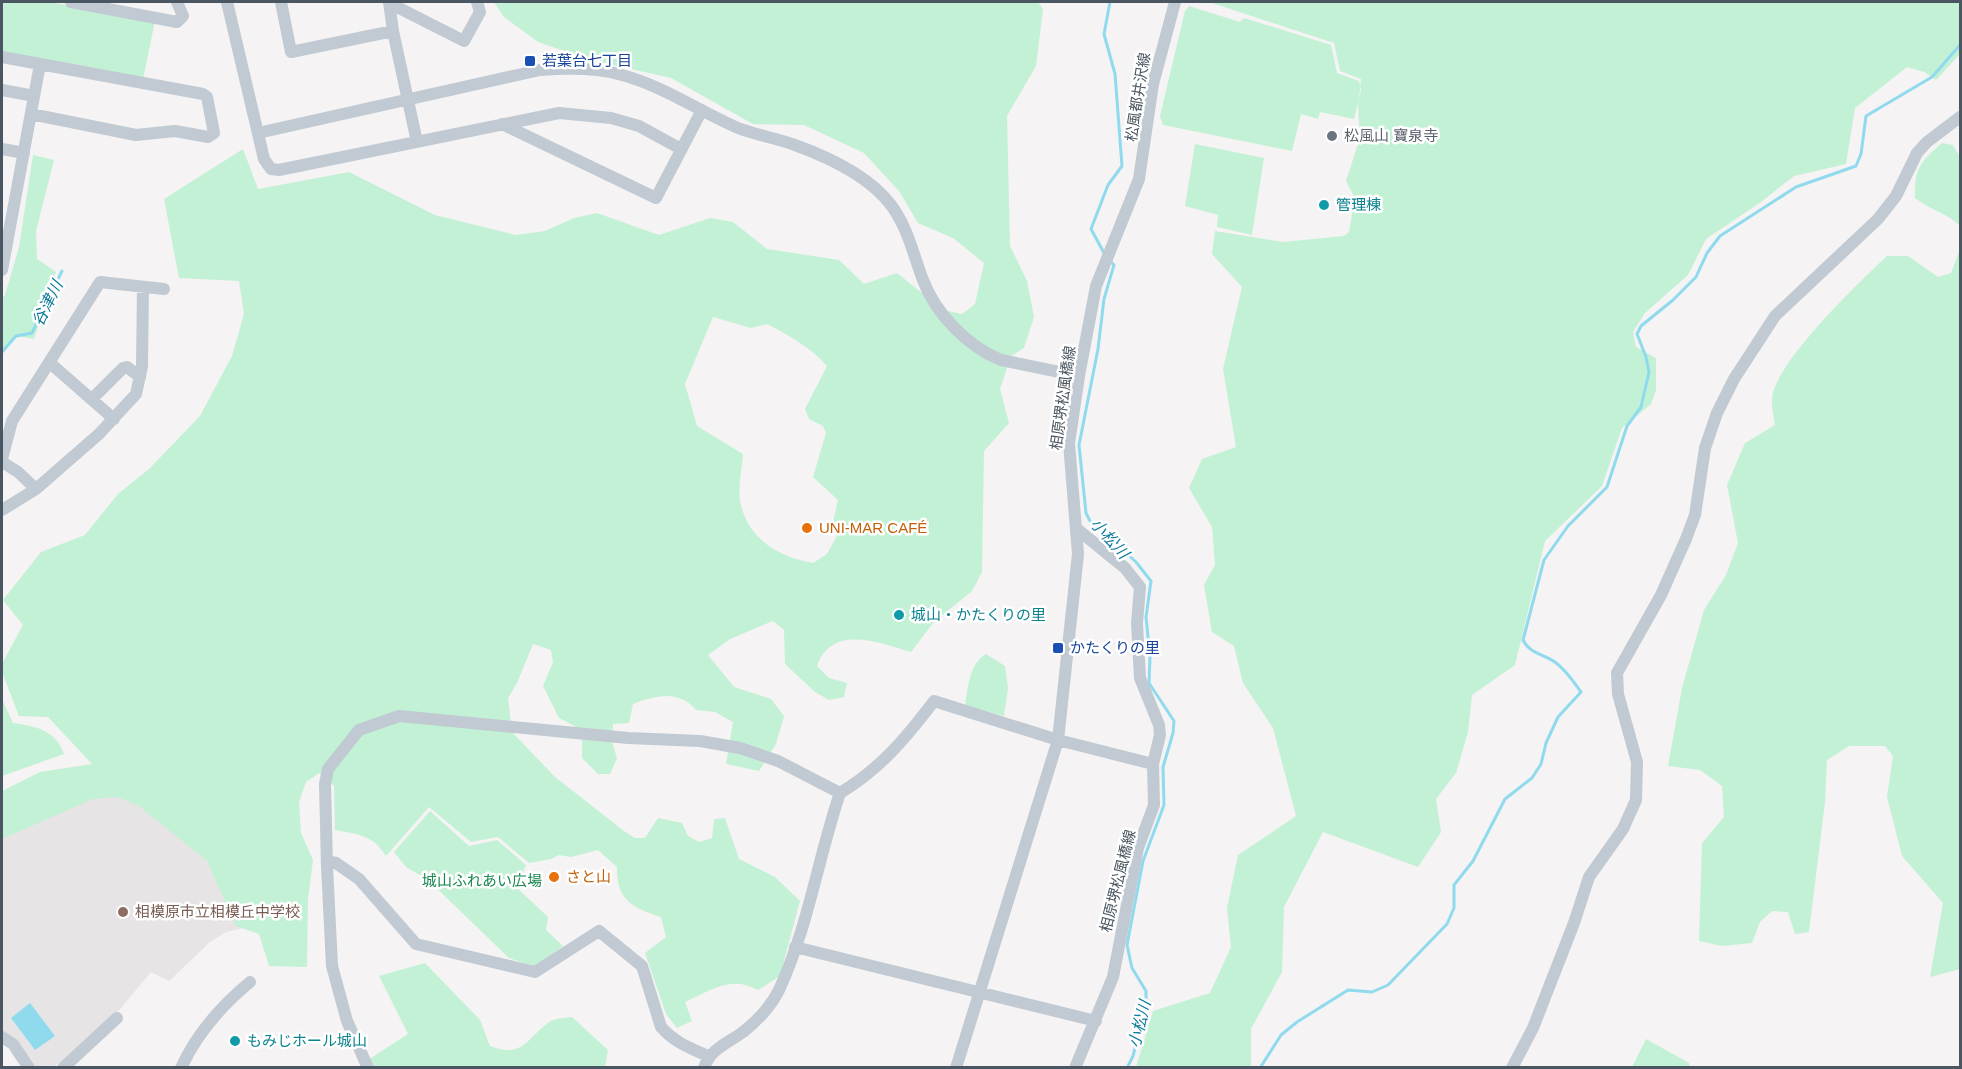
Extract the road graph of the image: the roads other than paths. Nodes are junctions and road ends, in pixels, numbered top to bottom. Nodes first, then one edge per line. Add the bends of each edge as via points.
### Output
1 (71, 2) edge
2 (177, 2) edge
3 (227, 2) edge
4 (280, 2) edge
5 (389, 2) edge
6 (477, 2) edge
7 (1174, 2) edge
8 (393, 31) junction
9 (2, 57) edge
10 (40, 64) junction
11 (2, 90) edge
12 (34, 96) junction
13 (409, 101) junction
14 (702, 110) junction
15 (31, 114) junction
16 (1960, 117) edge
17 (502, 124) junction
18 (258, 133) junction
19 (417, 142) junction
20 (2, 149) edge
21 (681, 149) junction
22 (24, 153) junction
23 (7, 208) edge
24 (1111, 247) joint
25 (2, 267) edge
26 (143, 287) junction
27 (164, 289) dead end
28 (50, 363) junction
29 (1079, 376) junction
30 (140, 377) junction
31 (92, 399) junction
32 (114, 419) junction
33 (2, 460) edge
34 (36, 489) junction
35 (2, 510) edge
36 (1077, 529) junction
37 (1058, 741) junction
38 (1153, 764) junction
39 (840, 793) junction
40 (327, 866) junction
41 (795, 947) junction
42 (250, 982) dead end
43 (980, 992) junction
44 (117, 1018) dead end
45 (1096, 1021) junction
46 (2, 1037) edge
47 (706, 1062) edge
48 (29, 1068) edge
49 (63, 1068) edge
50 (181, 1068) edge
51 (368, 1068) edge
52 (956, 1068) edge
53 (1075, 1068) edge
54 (1512, 1068) edge

1 - 2 street via 177,22 183,16
3 - 18 street
4 - 8 street via 291,52
5 - 6 street via 464,41 480,12
5 - 8 street
7 - 24 street, 松風都井沢線 via 1153,84 1143,163 1134,197
8 - 13 street
9 - 10 street
10 - 12 street
10 - 15 street via 203,93 214,133 208,137 175,131 136,135
11 - 12 street
12 - 15 street
13 - 14 street via 559,68 620,74
13 - 18 street
13 - 19 street
14 - 21 street
14 - 29 street via 740,128 795,145 858,176 890,204 910,240 933,301 968,340 1001,360
15 - 22 street
16 - 54 street via 1917,153 1896,196 1878,219 1775,316 1717,413 1705,448 1695,515 1686,539 1661,595 1617,673 1618,694 1636,762 1635,800 1623,829 1589,877 1528,1040
17 - 19 street
17 - 21 street via 559,113 611,118 639,126
17 - 21 street via 656,198
18 - 19 street via 266,165 274,170
20 - 22 street
22 - 23 street
23 - 25 street
24 - 29 street, 相原堺松風橋線 via 1092,301
26 - 27 street
26 - 28 street via 100,282
26 - 30 street
28 - 31 street
28 - 33 street via 12,421
29 - 36 street, 相原堺松風橋線 via 1069,443
30 - 31 street via 123,368
30 - 32 street via 136,394
31 - 32 street
32 - 34 street
33 - 34 street
34 - 35 street
36 - 37 street via 1078,554
36 - 38 street, 相原堺松風橋線 via 1125,568 1140,587 1140,678 1160,735
37 - 38 street
37 - 39 street via 934,701 892,754
37 - 43 street
38 - 45 street, 相原堺松風橋線 via 1154,805 1138,848 1113,977
39 - 40 street via 778,761 740,748 699,741 399,716 359,730 328,769
39 - 41 street
40 - 47 street via 336,863 359,879 416,944 535,972 599,931 642,966 661,1027
40 - 51 street via 332,966 347,1021
41 - 43 street
41 - 47 street via 778,992 764,1013
42 - 50 street via 219,1009
43 - 45 street
43 - 52 street
44 - 49 street
45 - 53 street, 相原堺松風橋線
46 - 48 street via 13,1044

